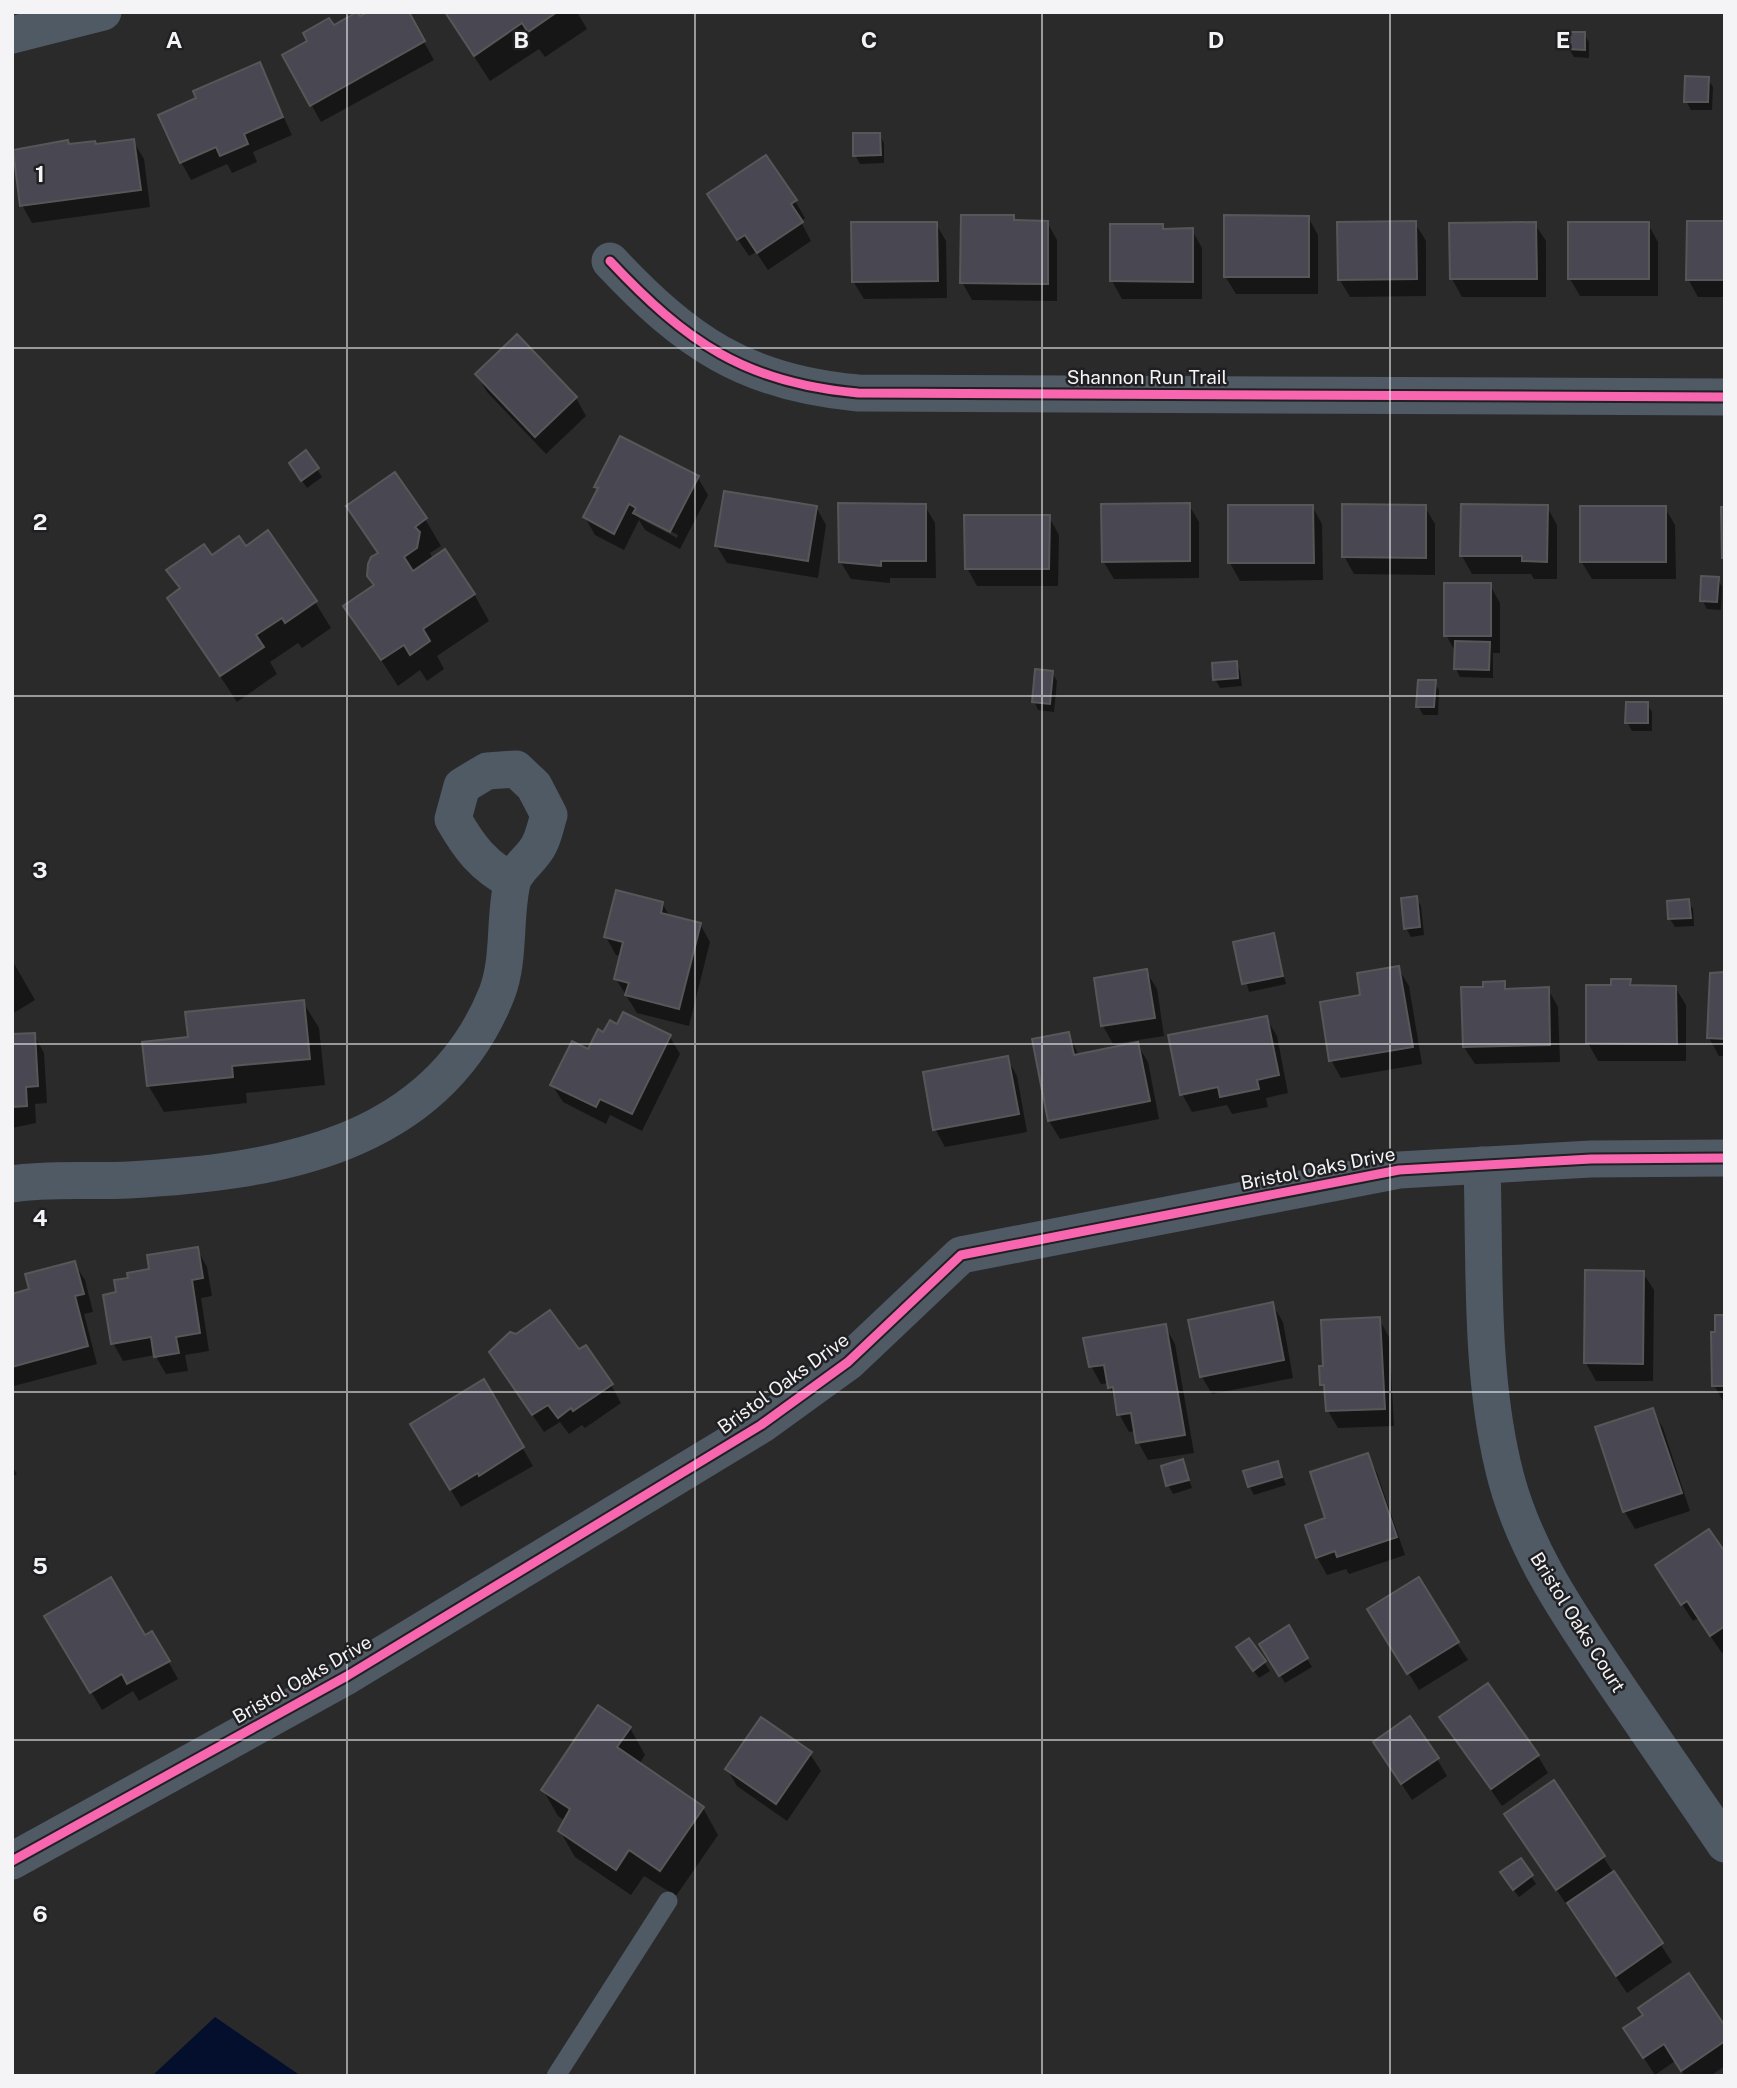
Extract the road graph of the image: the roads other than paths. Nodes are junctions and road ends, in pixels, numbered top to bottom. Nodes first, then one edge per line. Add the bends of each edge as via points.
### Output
1 (103, 12) edge
2 (12, 35) edge
3 (610, 261) dead end
4 (1725, 397) edge
5 (512, 881) dead end
6 (1725, 1158) edge
7 (1482, 1165) junction
8 (12, 1184) edge
9 (1725, 1844) edge
10 (12, 1861) edge
11 (668, 1901) dead end
12 (556, 2076) edge

1 - 2 street
3 - 4 street, Shannon Run Trail via 650,304 711,351 778,380 820,390
5 - 8 street via 498,992 469,1045 449,1075 428,1095 374,1130 276,1162 197,1175
6 - 7 street, Bristol Oaks Drive
7 - 9 street, Bristol Oaks Court via 1493,1419 1518,1517 1534,1555 1575,1623
7 - 10 street, Bristol Oaks Drive via 1398,1170 961,1255 848,1362 761,1425 347,1676
11 - 12 lane

